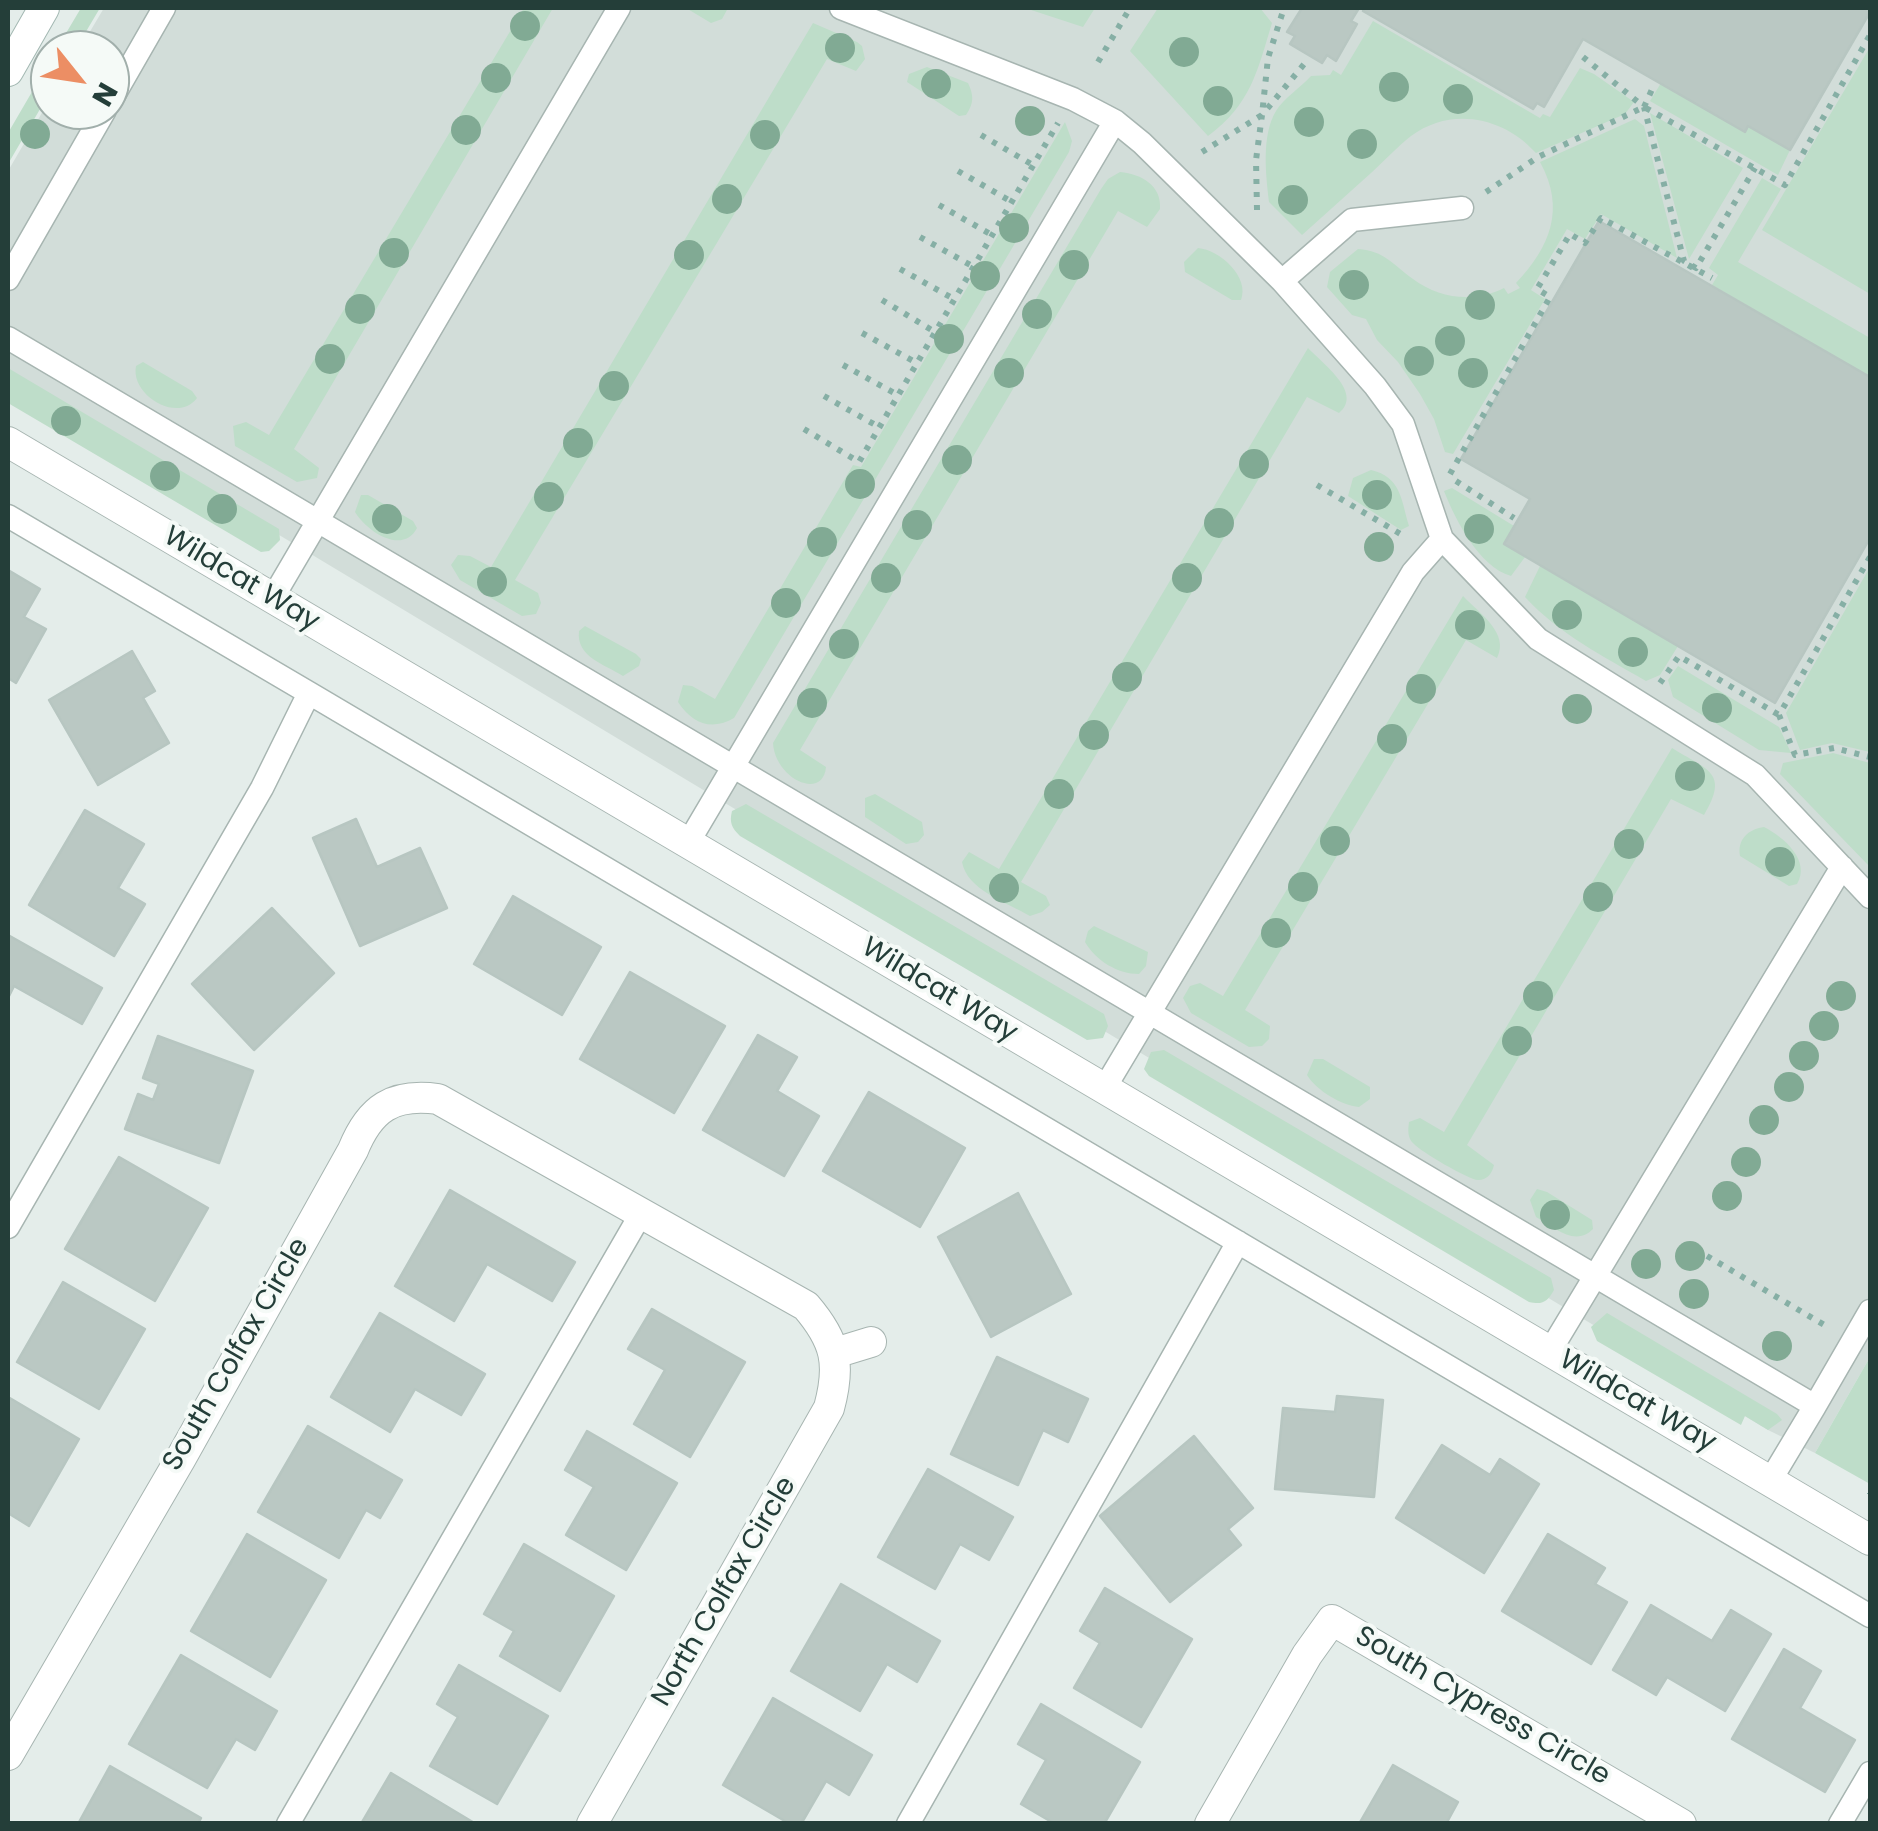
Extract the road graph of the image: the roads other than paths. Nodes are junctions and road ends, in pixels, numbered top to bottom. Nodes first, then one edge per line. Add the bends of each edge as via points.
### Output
1 (44, 8) edge
2 (164, 8) edge
3 (619, 8) edge
4 (841, 8) edge
5 (130, 67) edge
6 (8, 71) edge
7 (1115, 121) junction
8 (94, 130) edge
9 (1462, 208) road end
10 (8, 279) edge
11 (1282, 282) junction
12 (8, 338) edge
13 (8, 442) edge
14 (8, 516) edge
15 (318, 521) junction
16 (1442, 539) junction
17 (272, 599) junction
18 (309, 693) junction
19 (733, 767) junction
20 (688, 843) junction
21 (1842, 867) junction
22 (1870, 897) edge
23 (1150, 1014) junction
24 (1104, 1088) junction
25 (642, 1212) junction
26 (8, 1227) edge
27 (1238, 1242) junction
28 (1595, 1276) junction
29 (1870, 1311) edge
30 (870, 1342) dead end
31 (1550, 1351) junction
32 (835, 1354) junction
33 (1815, 1406) junction
34 (1770, 1481) junction
35 (1870, 1540) edge
36 (1870, 1616) edge
37 (8, 1755) edge
38 (1870, 1773) edge
39 (288, 1824) edge
40 (592, 1824) edge
41 (908, 1824) edge
42 (1210, 1824) edge
43 (1680, 1824) edge
44 (1840, 1824) edge

1 - 6 street
2 - 5 lane
3 - 15 lane
4 - 7 lane
7 - 11 lane
7 - 19 lane
8 - 10 lane
9 - 11 lane via 1352,220
11 - 16 lane via 1403,424
12 - 15 lane
13 - 17 street, Wildcat Way
14 - 18 lane
15 - 17 lane
15 - 19 lane
16 - 21 lane via 1538,639 1755,775
16 - 23 lane via 1413,572
17 - 20 street, Wildcat Way
18 - 26 lane via 262,788
18 - 27 lane
19 - 20 lane
19 - 23 lane
20 - 24 street, Wildcat Way
21 - 22 lane
21 - 28 lane
23 - 24 lane
23 - 28 lane
24 - 31 street, Wildcat Way
25 - 32 street via 806,1306
25 - 37 street, South Colfax Circle via 438,1099 394,1100 376,1112
25 - 39 lane
27 - 36 lane
27 - 41 lane
28 - 31 lane
28 - 33 lane
29 - 33 lane
30 - 32 street
31 - 34 street, Wildcat Way
32 - 40 street, North Colfax Circle via 829,1408
33 - 34 lane
34 - 35 street, Wildcat Way
38 - 44 lane
42 - 43 street, South Cypress Circle via 1332,1620

